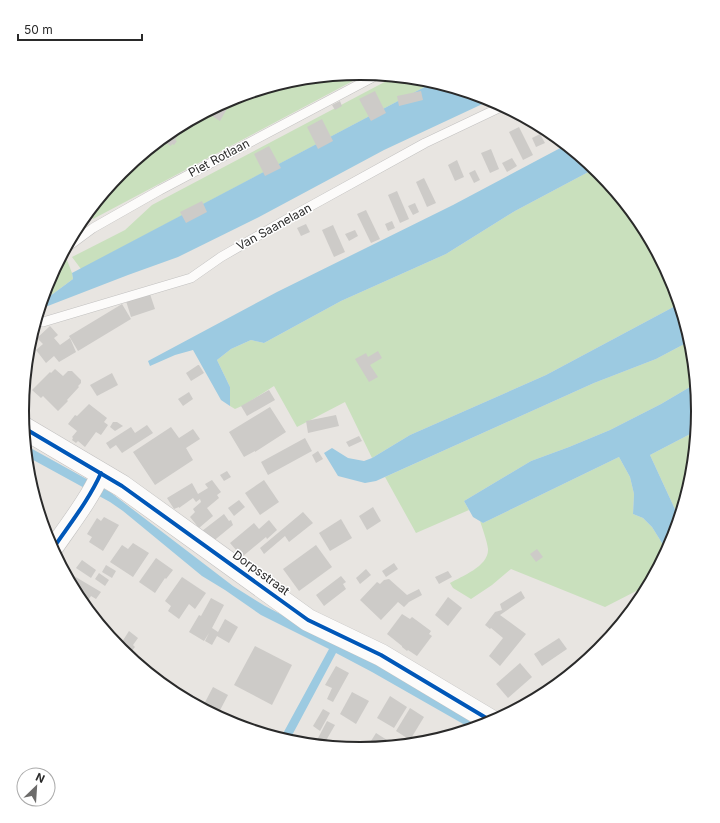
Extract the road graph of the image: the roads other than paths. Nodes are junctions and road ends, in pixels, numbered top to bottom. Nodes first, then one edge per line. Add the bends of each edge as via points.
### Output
1 (367, 80) edge
2 (495, 110) edge
3 (77, 240) edge
4 (41, 322) edge
5 (30, 432) edge
6 (99, 478) junction
7 (56, 544) edge
8 (486, 718) edge

1 - 3 lane, Piet Rotlaan via 160,190
2 - 4 lane, Van Saanelaan via 425,143 289,218 221,257 191,278
5 - 6 street, Dorpsstraat
6 - 7 street
6 - 8 street, Dorpsstraat via 122,486 308,620 381,655

